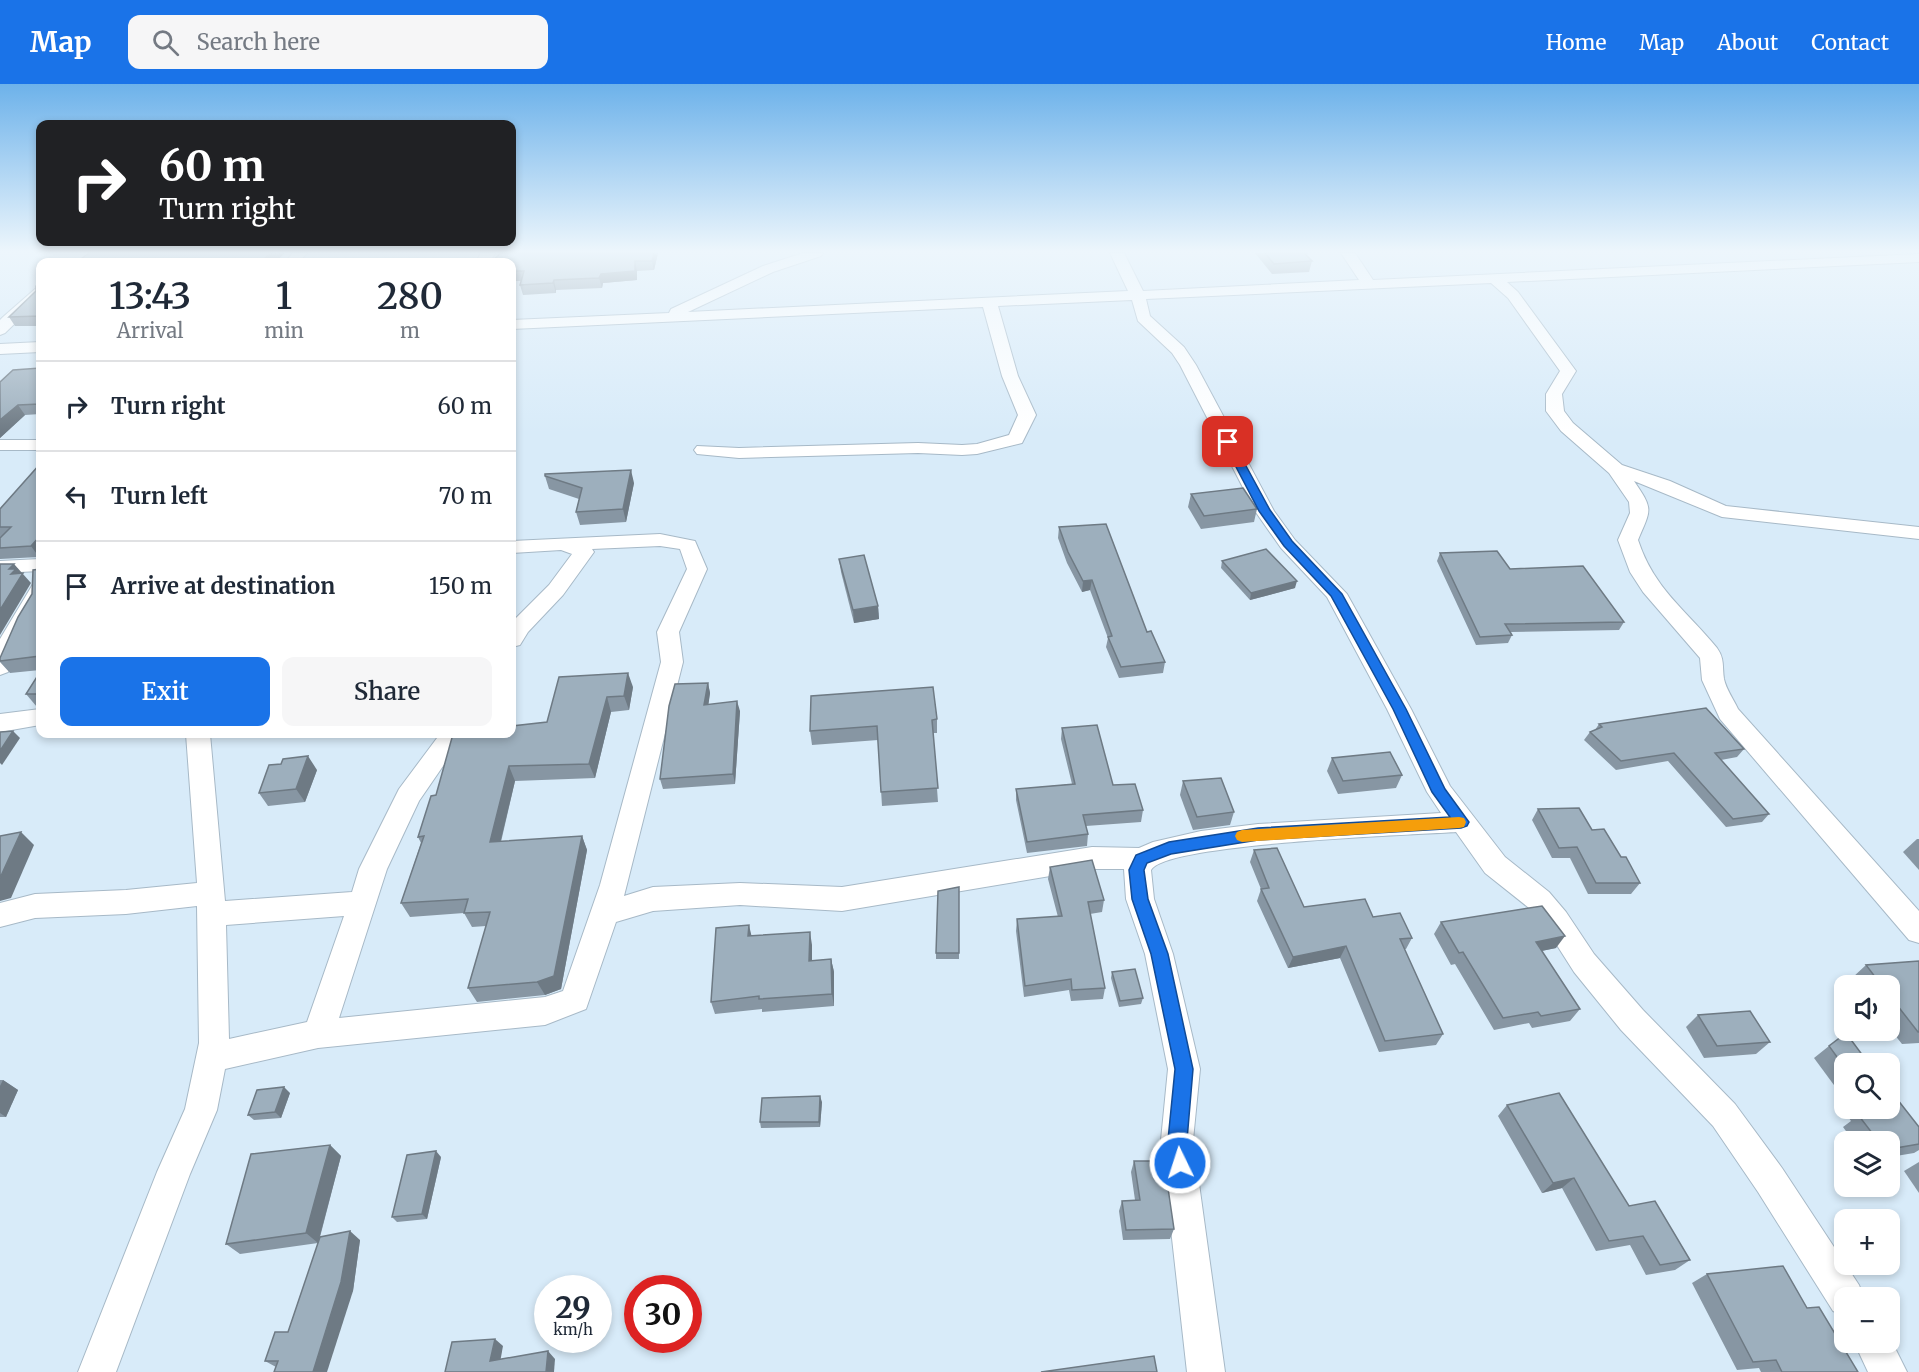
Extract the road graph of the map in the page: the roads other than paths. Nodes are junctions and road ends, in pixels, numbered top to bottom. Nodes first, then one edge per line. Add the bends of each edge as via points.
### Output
1 (16, 313) edge
2 (674, 313) edge
3 (734, 313) edge
4 (992, 313) edge
5 (1142, 313) edge
6 (1526, 313) edge
7 (668, 316) junction
8 (516, 325) edge
9 (0, 330) edge
10 (36, 347) edge
11 (0, 349) edge
12 (0, 445) edge
13 (36, 445) edge
14 (703, 450) dead end
15 (1616, 469) junction
16 (1919, 533) edge
17 (563, 544) junction
18 (516, 547) edge
19 (36, 565) edge
20 (0, 567) edge
21 (36, 595) edge
22 (516, 634) edge
23 (0, 667) edge
24 (36, 717) edge
25 (0, 723) edge
26 (198, 738) edge
27 (450, 738) edge
28 (1461, 822) junction
29 (1142, 859) junction
30 (362, 903) junction
31 (212, 904) junction
32 (605, 913) junction
33 (0, 915) edge
34 (1919, 931) edge
35 (318, 1034) junction
36 (212, 1057) junction
37 (1839, 1287) edge
38 (1878, 1353) edge
39 (97, 1372) edge
40 (1206, 1372) edge
41 (1888, 1372) edge

1 - 9 street
2 - 7 street
3 - 7 street
4 - 14 street via 1010,375 1027,415 1016,439 962,450
5 - 28 street via 1146,323 1178,350 1188,364 1265,511 1288,544 1336,594 1440,792
6 - 15 street via 1568,371 1554,394 1558,416
7 - 8 street
10 - 11 street
12 - 13 street
15 - 16 street via 1722,511
15 - 34 street via 1640,507 1628,540 1640,571 1709,654 1713,680 1728,713
17 - 18 street
17 - 22 street via 584,552
17 - 32 street via 660,540 688,545 697,569 668,632 672,662
19 - 20 street
21 - 23 street via 15,629
24 - 25 street
26 - 31 street
27 - 30 street via 408,796 373,869
28 - 29 street via 1258,834 1169,848
28 - 37 street via 1495,865 1539,900 1584,963 1632,1020 1724,1115
29 - 32 street via 1092,858 842,899 740,894 653,899
29 - 40 street via 1137,870 1140,899 1159,954 1184,1069 1177,1140
30 - 31 street
30 - 35 street
31 - 33 street via 35,906
31 - 36 street
32 - 35 street via 575,1000 545,1011
35 - 36 street
36 - 39 street via 201,1110
38 - 41 street

